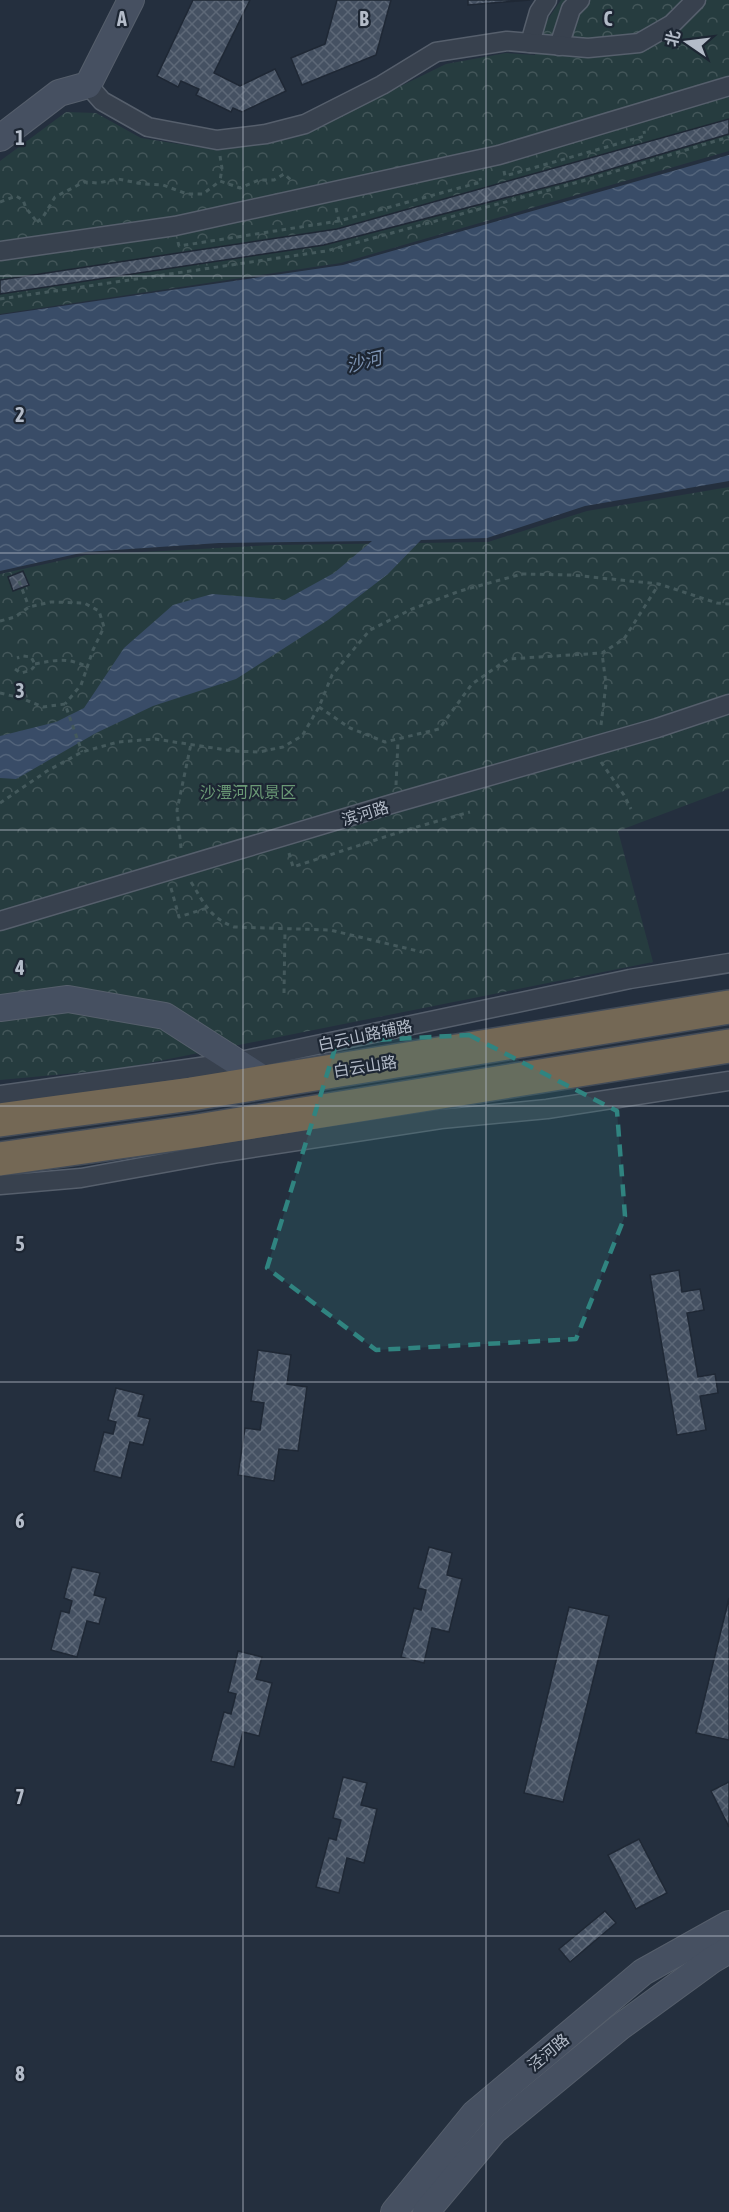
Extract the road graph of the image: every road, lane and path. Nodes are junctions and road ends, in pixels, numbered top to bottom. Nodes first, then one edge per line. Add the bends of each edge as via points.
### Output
1 (131, 0) edge
2 (547, 0) edge
3 (580, 0) edge
4 (696, 0) edge
5 (530, 43) junction
6 (559, 46) junction
7 (88, 86) junction
8 (729, 86) edge
9 (645, 136) dead end
10 (729, 137) edge
11 (0, 138) edge
12 (217, 140) junction
13 (505, 176) dead end
14 (220, 181) junction
15 (481, 182) dead end
16 (315, 195) junction
17 (0, 202) edge
18 (37, 222) junction
19 (30, 246) junction
20 (179, 246) dead end
21 (0, 251) edge
22 (0, 299) edge
23 (19, 581) dead end
24 (659, 584) junction
25 (729, 604) edge
26 (29, 607) junction
27 (0, 621) edge
28 (17, 658) dead end
29 (35, 664) junction
30 (87, 668) junction
31 (15, 669) dead end
32 (0, 693) edge
33 (65, 704) junction
34 (729, 704) edge
35 (319, 707) junction
36 (191, 744) junction
37 (82, 752) junction
38 (0, 803) edge
39 (470, 812) dead end
40 (285, 837) junction
41 (174, 870) junction
42 (207, 908) junction
43 (0, 921) edge
44 (285, 930) junction
45 (422, 952) dead end
46 (729, 963) edge
47 (284, 993) dead end
48 (729, 1007) edge
49 (0, 1008) edge
50 (729, 1046) edge
51 (236, 1062) junction
52 (729, 1081) edge
53 (268, 1082) junction
54 (0, 1095) edge
55 (0, 1120) edge
56 (0, 1159) edge
57 (0, 1185) edge
58 (729, 1924) edge
59 (729, 1950) edge
60 (394, 2212) edge
61 (426, 2212) edge

1 - 7 street
2 - 5 street via 539,12
3 - 6 street via 571,9
4 - 6 street via 672,24 639,43 588,48
5 - 6 street
5 - 12 street via 507,41 436,52 305,124 267,134
7 - 11 street via 59,93
7 - 12 street via 102,101 148,127
8 - 16 street via 499,155
9 - 13 path
10 - 22 path via 326,251
12 - 14 path
14 - 16 path via 240,188 284,174 304,192
14 - 18 path via 203,194 118,179 84,182 55,197
15 - 20 path via 339,221
16 - 19 street via 174,226
17 - 18 path via 16,196
18 - 19 path
19 - 21 street
23 - 26 path
24 - 25 path
24 - 35 path via 522,574 460,591 370,630 332,675
24 - 35 path via 624,639 602,652 508,659 472,684 439,729 385,742 350,728
26 - 27 path
26 - 30 path via 51,602 84,603 99,611 104,627
28 - 29 path via 31,657
29 - 30 path via 74,660
29 - 31 path via 31,671 21,673
30 - 33 path via 81,685
32 - 33 path via 43,707
33 - 37 path
34 - 40 street, 滨河路
35 - 36 path via 302,736 283,747 259,752
36 - 37 path via 155,738 117,741
36 - 41 path via 177,810
37 - 38 path
39 - 40 path via 293,867
40 - 41 street, 滨河路
41 - 42 path
41 - 42 path via 179,917
41 - 43 street, 滨河路
42 - 44 path via 219,921 234,927
44 - 45 path via 330,930
44 - 47 path
46 - 51 street, 白云山路辅路 via 630,979
48 - 53 highway, 白云山路
49 - 51 street via 68,999 165,1016
50 - 56 highway
51 - 53 street
51 - 54 street, 白云山路辅路
52 - 57 street via 441,1119 81,1178
53 - 55 highway, 白云山路
58 - 60 street, 泾河路 via 643,1972 474,2114
59 - 61 street, 泾河路 via 620,2027 494,2131

